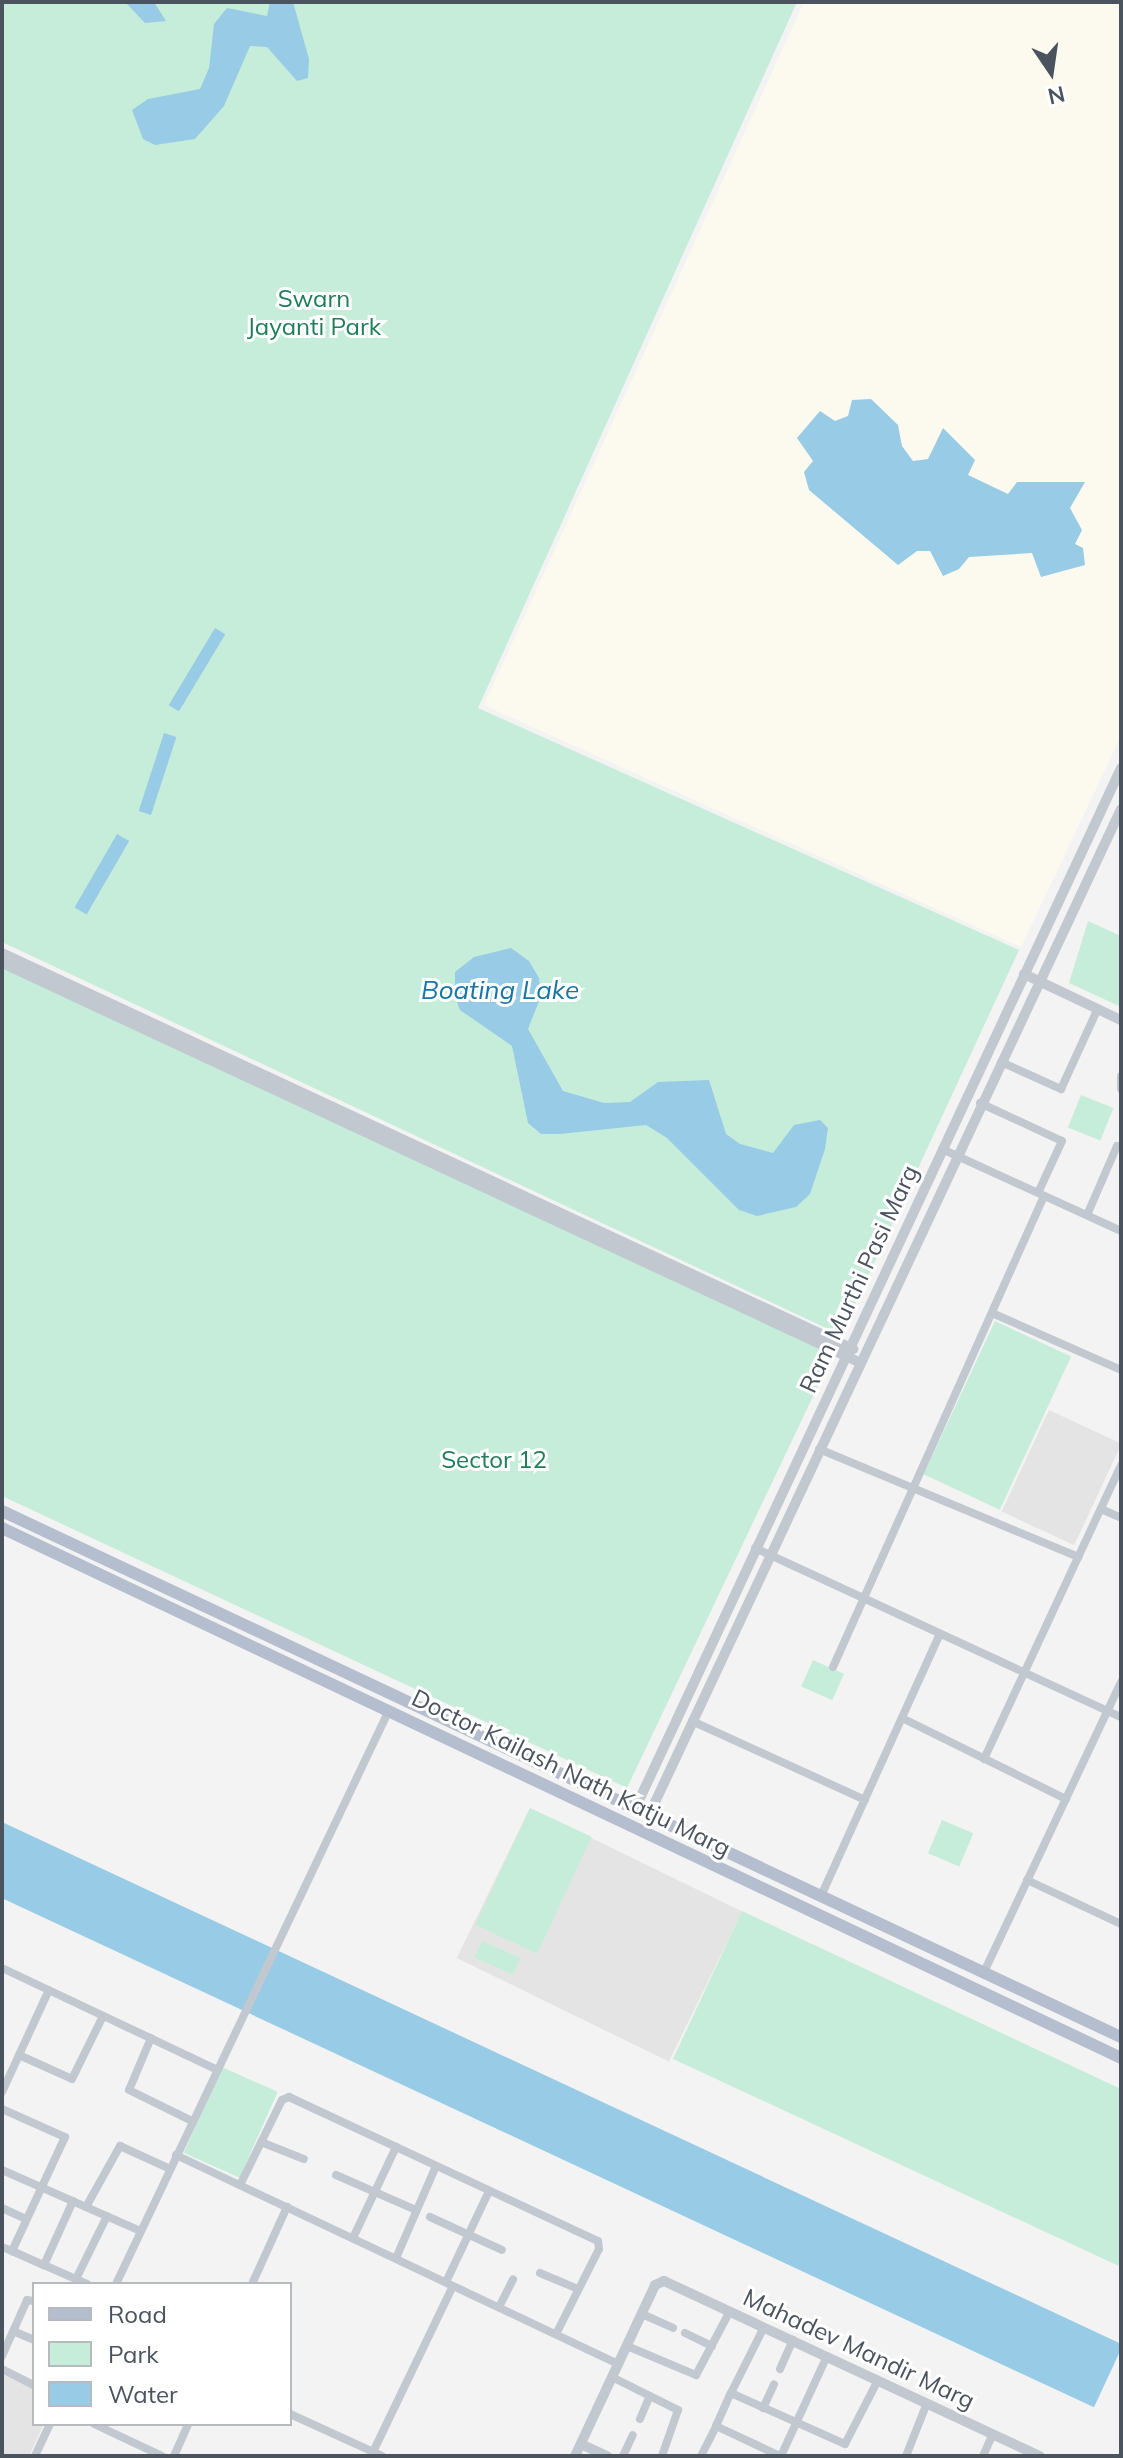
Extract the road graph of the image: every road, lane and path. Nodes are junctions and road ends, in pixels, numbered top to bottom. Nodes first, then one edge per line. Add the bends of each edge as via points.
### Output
1 (1121, 768) edge
2 (1121, 809) edge
3 (2, 953) edge
4 (2, 963) edge
5 (1024, 974) junction
6 (1038, 980) junction
7 (1098, 1008) junction
8 (1121, 1020) edge
9 (1001, 1062) junction
10 (1121, 1076) edge
11 (1121, 1089) edge
12 (980, 1103) junction
13 (1121, 1148) edge
14 (942, 1149) junction
15 (956, 1155) junction
16 (1041, 1194) junction
17 (1087, 1215) junction
18 (1121, 1231) edge
19 (992, 1313) junction
20 (847, 1351) junction
21 (861, 1358) junction
22 (1121, 1370) edge
23 (819, 1449) junction
24 (1121, 1465) edge
25 (914, 1488) junction
26 (1101, 1509) junction
27 (2, 1511) edge
28 (1121, 1518) edge
29 (2, 1528) edge
30 (755, 1548) junction
31 (768, 1554) junction
32 (1078, 1557) junction
33 (864, 1598) junction
34 (940, 1634) junction
35 (833, 1667) dead end
36 (1024, 1673) junction
37 (1121, 1682) edge
38 (389, 1710) junction
39 (1107, 1711) junction
40 (1121, 1717) edge
41 (902, 1718) junction
42 (692, 1721) junction
43 (496, 1743) junction
44 (488, 1759) junction
45 (984, 1759) junction
46 (1066, 1799) junction
47 (865, 1800) junction
48 (635, 1809) junction
49 (649, 1815) junction
50 (1027, 1880) junction
51 (821, 1896) junction
52 (862, 1915) junction
53 (1121, 1924) edge
54 (854, 1933) junction
55 (2, 1968) edge
56 (984, 1972) junction
57 (49, 1990) junction
58 (103, 2016) junction
59 (1121, 2037) edge
60 (151, 2038) junction
61 (19, 2055) junction
62 (1121, 2058) edge
63 (216, 2069) junction
64 (2, 2092) edge
65 (2, 2109) edge
66 (192, 2121) junction
67 (261, 2142) junction
68 (396, 2147) junction
69 (176, 2155) junction
70 (304, 2159) dead end
71 (436, 2166) junction
72 (170, 2169) junction
73 (2, 2170) edge
74 (336, 2175) dead end
75 (240, 2185) junction
76 (41, 2187) junction
77 (375, 2191) junction
78 (489, 2191) junction
79 (73, 2201) junction
80 (86, 2207) junction
81 (287, 2207) junction
82 (2, 2208) edge
83 (416, 2210) junction
84 (107, 2216) junction
85 (430, 2217) dead end
86 (26, 2219) junction
87 (140, 2231) junction
88 (468, 2234) junction
89 (353, 2238) junction
90 (2, 2247) edge
91 (502, 2250) dead end
92 (12, 2251) junction
93 (396, 2258) junction
94 (44, 2265) junction
95 (540, 2273) dead end
96 (76, 2279) junction
97 (513, 2279) dead end
98 (83, 2282) edge
99 (117, 2282) edge
100 (253, 2282) edge
101 (449, 2284) junction
102 (578, 2289) junction
103 (32, 2301) edge
104 (499, 2307) junction
105 (730, 2311) junction
106 (642, 2314) junction
107 (764, 2327) junction
108 (673, 2328) dead end
109 (13, 2331) junction
110 (685, 2333) dead end
111 (556, 2334) junction
112 (32, 2339) edge
113 (793, 2340) junction
114 (627, 2346) junction
115 (712, 2346) junction
116 (2, 2356) edge
117 (827, 2356) junction
118 (619, 2364) junction
119 (2, 2369) edge
120 (780, 2369) dead end
121 (612, 2377) junction
122 (878, 2380) junction
123 (32, 2384) edge
124 (774, 2384) dead end
125 (731, 2393) junction
126 (650, 2396) junction
127 (927, 2403) junction
128 (763, 2408) junction
129 (292, 2415) edge
130 (640, 2419) dead end
131 (796, 2423) junction
132 (49, 2426) edge
133 (98, 2426) edge
134 (187, 2426) edge
135 (716, 2426) junction
136 (993, 2434) junction
137 (633, 2435) dead end
138 (581, 2444) junction
139 (378, 2454) edge
140 (178, 2455) edge
141 (35, 2456) edge
142 (162, 2456) edge
143 (575, 2456) edge
144 (607, 2456) edge
145 (623, 2456) edge
146 (662, 2456) edge
147 (701, 2456) edge
148 (781, 2456) edge
149 (906, 2456) edge
150 (983, 2456) edge
151 (1040, 2456) edge

1 - 5 street, Ram Murthi Pasi Marg
2 - 6 street, Ram Murthi Pasi Marg
3 - 20 street
4 - 20 street
5 - 6 street
5 - 14 street, Ram Murthi Pasi Marg
6 - 7 street
6 - 9 street, Ram Murthi Pasi Marg
7 - 8 street
7 - 9 street via 1061,1089
9 - 12 street, Ram Murthi Pasi Marg
10 - 11 street
12 - 15 street, Ram Murthi Pasi Marg
12 - 16 street via 1062,1141
13 - 17 street via 1117,1146
14 - 15 street
14 - 20 street, Ram Murthi Pasi Marg
15 - 16 street
15 - 21 street, Ram Murthi Pasi Marg
16 - 17 street
16 - 19 street
17 - 18 street
19 - 22 street
19 - 25 street
20 - 21 street
20 - 30 street, Ram Murthi Pasi Marg
21 - 23 street, Ram Murthi Pasi Marg
23 - 25 street
23 - 31 street, Ram Murthi Pasi Marg
24 - 26 street
25 - 32 street
25 - 33 street
26 - 28 street
26 - 32 street
27 - 43 main road, Doctor Kailash Nath Katju Marg
29 - 38 main road, Doctor Kailash Nath Katju Marg
30 - 31 street
30 - 48 street, Ram Murthi Pasi Marg
31 - 33 street
31 - 42 street, Ram Murthi Pasi Marg
32 - 36 street
33 - 34 street
33 - 35 street
34 - 36 street
34 - 41 street
36 - 39 street
36 - 45 street
37 - 39 street
38 - 44 main road, Doctor Kailash Nath Katju Marg
38 - 63 street
39 - 40 street
39 - 46 street
41 - 45 street
41 - 47 street
42 - 47 street
42 - 49 street, Ram Murthi Pasi Marg
43 - 44 main road
43 - 48 main road, Doctor Kailash Nath Katju Marg
44 - 54 main road, Doctor Kailash Nath Katju Marg
45 - 46 street
46 - 50 street
47 - 51 street
48 - 49 main road, Doctor Kailash Nath Katju Marg
49 - 51 main road, Doctor Kailash Nath Katju Marg
50 - 53 street
50 - 56 street
51 - 52 main road, Doctor Kailash Nath Katju Marg
52 - 54 main road
52 - 56 main road, Doctor Kailash Nath Katju Marg
54 - 62 main road, Doctor Kailash Nath Katju Marg
55 - 57 street
56 - 59 main road, Doctor Kailash Nath Katju Marg
57 - 58 street
57 - 61 street
58 - 60 street
58 - 61 street via 72,2079
60 - 63 street
60 - 66 street via 129,2090
61 - 64 street
63 - 66 street
65 - 76 street via 64,2136
66 - 69 street
67 - 68 street via 282,2100 289,2097
67 - 70 street
67 - 75 street
68 - 71 street
68 - 77 street
69 - 72 street
69 - 75 street
71 - 78 street
71 - 83 street
72 - 80 street via 120,2146
72 - 87 street
73 - 76 street
74 - 77 street
75 - 81 street
76 - 79 street
76 - 86 street
77 - 83 street
77 - 89 street
78 - 88 street
78 - 102 street via 598,2241
79 - 80 street
79 - 94 street
80 - 84 street
81 - 89 street
81 - 100 street
82 - 86 street
83 - 93 street
84 - 87 street
84 - 96 street
85 - 88 street
86 - 92 street
87 - 99 street
88 - 91 street
88 - 101 street
89 - 93 street
90 - 92 street
92 - 94 street
93 - 101 street
94 - 96 street
95 - 102 street
96 - 98 street
97 - 104 street
101 - 104 street
101 - 139 street
102 - 111 street
103 - 109 street via 27,2300
104 - 111 street
105 - 106 street, Mahadev Mandir Marg via 660,2281
105 - 107 street, Mahadev Mandir Marg
105 - 115 street
106 - 108 street
106 - 114 street
107 - 113 street, Mahadev Mandir Marg
107 - 125 street
109 - 112 street
109 - 116 street
110 - 115 street
111 - 118 street
113 - 117 street, Mahadev Mandir Marg
113 - 120 street
114 - 115 street via 696,2375
114 - 118 street
117 - 122 street, Mahadev Mandir Marg
117 - 131 street
118 - 121 street
119 - 123 street
121 - 126 street
121 - 138 street
122 - 127 street, Mahadev Mandir Marg
122 - 131 street via 847,2443
124 - 128 street
125 - 128 street
125 - 135 street
126 - 130 street
126 - 146 street via 679,2413
127 - 136 street, Mahadev Mandir Marg
127 - 149 street
128 - 131 street
129 - 139 street
131 - 148 street
132 - 141 street
133 - 142 street
134 - 140 street
135 - 147 street
135 - 148 street
136 - 150 street
136 - 151 street, Mahadev Mandir Marg
137 - 145 street
138 - 143 street
138 - 144 street

